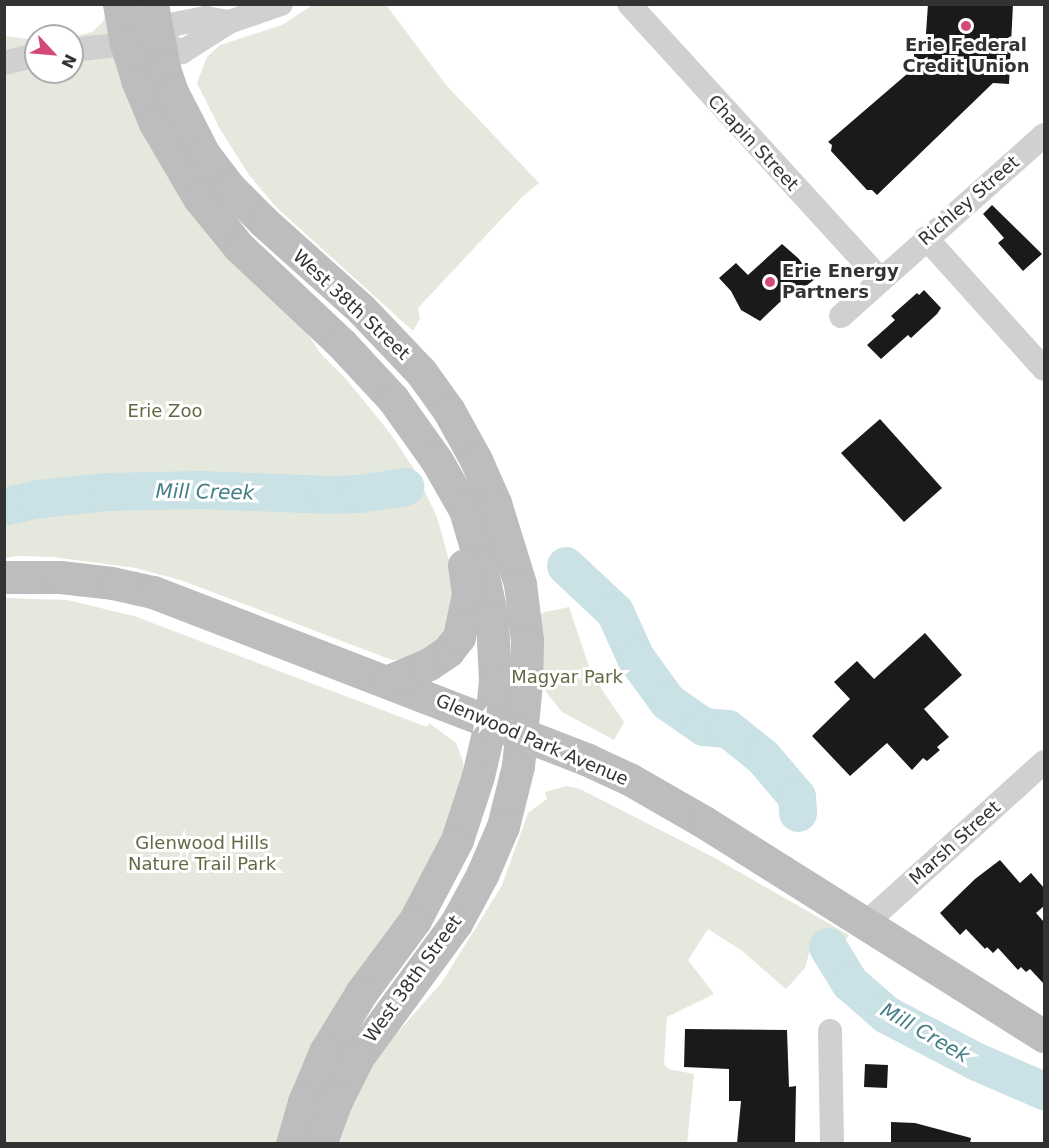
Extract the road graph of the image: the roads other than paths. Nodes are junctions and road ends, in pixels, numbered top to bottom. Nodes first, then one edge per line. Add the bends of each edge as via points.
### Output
1 (118, 4) edge
2 (152, 4) edge
3 (281, 4) edge
4 (629, 4) edge
5 (158, 40) junction
6 (126, 43) junction
7 (84, 48) edge
8 (24, 58) edge
9 (4, 63) edge
10 (159, 97) junction
11 (1044, 135) edge
12 (926, 238) junction
13 (880, 279) junction
14 (841, 316) dead end
15 (1044, 369) edge
16 (4, 577) edge
17 (493, 618) junction
18 (389, 681) junction
19 (491, 720) junction
20 (522, 732) junction
21 (1044, 762) edge
22 (866, 923) junction
23 (830, 1031) dead end
24 (1044, 1036) edge
25 (292, 1143) edge
26 (320, 1143) edge
27 (832, 1143) edge

1 - 6 main road, West 38th Street
2 - 5 main road, West 38th Street
3 - 5 street via 229,22 206,18 175,24
4 - 13 street, Chapin Street
5 - 6 street
5 - 10 main road, West 38th Street
6 - 7 street
6 - 10 main road, West 38th Street
8 - 9 street
10 - 17 main road, West 38th Street via 155,123 199,198 239,247 341,343 393,399 432,454 465,510
10 - 17 main road, West 38th Street via 230,188 391,339 449,411 495,502 520,584
11 - 12 street, Richley Street
12 - 13 street, Richley Street
12 - 15 street
13 - 14 street, Richley Street
16 - 18 main road, Glenwood Park Avenue via 60,577 153,592
17 - 18 main road via 459,637 448,651 429,664
17 - 19 main road, West 38th Street via 495,680
17 - 20 main road, West 38th Street via 526,672
18 - 19 main road, Glenwood Park Avenue
19 - 20 main road, Glenwood Park Avenue
19 - 25 main road, West 38th Street via 478,776 447,862 415,920 361,993 325,1052
20 - 22 main road, Glenwood Park Avenue via 631,780
20 - 26 main road, West 38th Street via 511,797 482,875 439,948 358,1057
21 - 22 street, Marsh Street
22 - 24 main road, Glenwood Park Avenue
23 - 27 street

